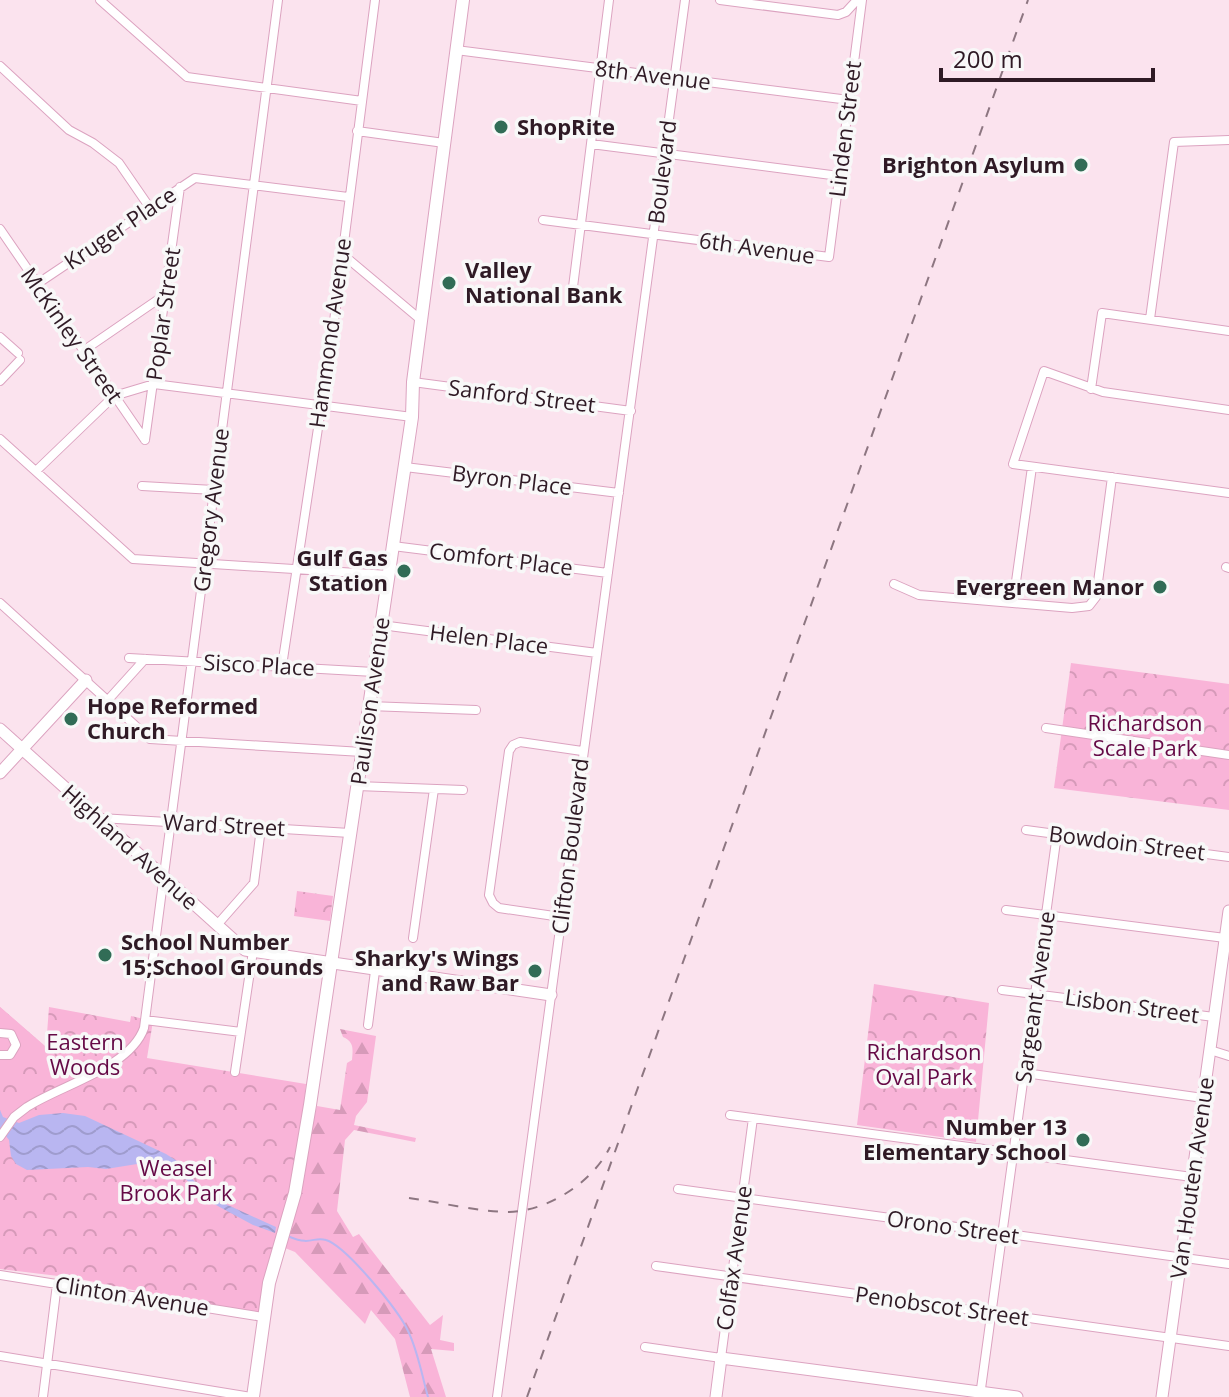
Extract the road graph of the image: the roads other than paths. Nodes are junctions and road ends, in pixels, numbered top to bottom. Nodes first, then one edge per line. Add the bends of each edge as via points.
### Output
1 (100, 0) edge
2 (278, 0) edge
3 (375, 0) edge
4 (463, 0) edge
5 (609, 0) edge
6 (685, 0) edge
7 (720, 0) edge
8 (860, 0) edge
9 (752, 2) edge
10 (456, 50) junction
11 (0, 66) edge
12 (601, 68) junction
13 (675, 78) junction
14 (266, 88) junction
15 (849, 100) junction
16 (362, 101) junction
17 (357, 131) junction
18 (1229, 140) edge
19 (444, 143) junction
20 (591, 144) junction
21 (665, 153) junction
22 (839, 176) junction
23 (253, 185) junction
24 (180, 187) junction
25 (348, 197) junction
26 (150, 208) junction
27 (543, 220) dead end
28 (581, 224) junction
29 (0, 229) edge
30 (654, 234) junction
31 (341, 253) junction
32 (829, 257) joint
33 (37, 284) junction
34 (573, 287) dead end
35 (166, 294) junction
36 (646, 296) joint
37 (1150, 319) junction
38 (421, 320) junction
39 (1229, 330) edge
40 (0, 337) edge
41 (83, 351) junction
42 (0, 381) edge
43 (413, 382) junction
44 (154, 384) junction
45 (1091, 389) junction
46 (226, 392) junction
47 (114, 396) junction
48 (321, 405) junction
49 (1229, 410) edge
50 (631, 411) junction
51 (412, 417) junction
52 (0, 439) edge
53 (145, 440) joint
54 (405, 467) junction
55 (1032, 467) junction
56 (36, 471) junction
57 (1112, 477) junction
58 (142, 486) dead end
59 (214, 490) junction
60 (619, 493) junction
61 (1229, 493) edge
62 (393, 546) junction
63 (205, 564) junction
64 (297, 569) junction
65 (608, 573) junction
66 (389, 575) junction
67 (894, 584) dead end
68 (0, 603) edge
69 (1013, 603) junction
70 (381, 625) junction
71 (597, 653) junction
72 (129, 658) dead end
73 (145, 659) junction
74 (192, 661) junction
75 (282, 666) junction
76 (374, 672) junction
77 (86, 680) junction
78 (108, 700) junction
79 (369, 706) junction
80 (476, 710) dead end
81 (1046, 728) dead end
82 (0, 729) edge
83 (181, 741) junction
84 (22, 749) junction
85 (582, 751) junction
86 (362, 752) junction
87 (1229, 755) edge
88 (0, 773) edge
89 (357, 786) junction
90 (434, 789) junction
91 (463, 790) dead end
92 (99, 818) junction
93 (171, 822) junction
94 (261, 828) junction
95 (1026, 830) dead end
96 (350, 833) junction
97 (1057, 834) junction
98 (1229, 857) edge
99 (164, 877) junction
100 (1006, 910) dead end
101 (1229, 911) edge
102 (1046, 915) junction
103 (561, 917) junction
104 (217, 925) junction
105 (413, 938) dead end
106 (1225, 938) junction
107 (253, 951) junction
108 (332, 962) junction
109 (375, 971) junction
110 (1224, 981) edge
111 (1002, 990) dead end
112 (1036, 993) junction
113 (551, 995) junction
114 (1214, 1017) junction
115 (145, 1020) junction
116 (368, 1025) dead end
117 (241, 1032) junction
118 (0, 1033) edge
119 (1210, 1050) junction
120 (0, 1055) edge
121 (1229, 1056) edge
122 (235, 1072) dead end
123 (1025, 1073) junction
124 (1203, 1098) junction
125 (730, 1115) dead end
126 (753, 1118) junction
127 (0, 1137) edge
128 (1014, 1153) junction
129 (1192, 1177) junction
130 (678, 1189) dead end
131 (742, 1198) junction
132 (1003, 1233) junction
133 (1181, 1257) junction
134 (1229, 1264) edge
135 (656, 1266) dead end
136 (0, 1275) edge
137 (732, 1277) junction
138 (57, 1284) junction
139 (992, 1313) junction
140 (263, 1317) junction
141 (1170, 1336) junction
142 (1229, 1346) edge
143 (645, 1347) dead end
144 (0, 1356) edge
145 (721, 1358) junction
146 (47, 1365) junction
147 (980, 1395) edge
148 (43, 1397) edge
149 (252, 1397) edge
150 (497, 1397) edge
151 (716, 1397) edge
152 (1017, 1397) edge
153 (1162, 1397) edge

1 - 14 street via 183,74
2 - 14 street, Gregory Avenue
3 - 16 street, Hammond Avenue
4 - 10 main road, Paulison Avenue
5 - 12 street
6 - 13 street, Boulevard
7 - 9 street
8 - 9 street via 838,15
8 - 15 street, Linden Street
10 - 12 street, 8th Avenue
10 - 19 main road, Paulison Avenue
11 - 26 street via 69,130 119,163
12 - 13 street, 8th Avenue
12 - 20 street
13 - 15 street, 8th Avenue
13 - 21 street, Boulevard
14 - 16 street
14 - 23 street, Gregory Avenue
15 - 22 street, Linden Street
16 - 17 street, Hammond Avenue
17 - 19 street
17 - 25 street, Hammond Avenue
18 - 37 street via 1174,142
19 - 38 main road, Paulison Avenue
20 - 21 street
20 - 28 street
21 - 22 street
21 - 30 street, Boulevard
22 - 32 street, Linden Street
23 - 24 street, Kruger Place via 195,178
23 - 25 street, Kruger Place
23 - 46 street, Gregory Avenue
24 - 26 street, Kruger Place
24 - 35 street, Poplar Street
25 - 31 street, Hammond Avenue
26 - 33 street, Kruger Place
27 - 28 street, 6th Avenue
28 - 30 street, 6th Avenue
28 - 34 street
29 - 33 street, McKinley Street
30 - 32 street, 6th Avenue
30 - 36 street, Boulevard
31 - 38 street
31 - 48 street, Hammond Avenue
33 - 41 street, McKinley Street
35 - 41 street
35 - 44 street, Poplar Street
36 - 50 street, Clifton Boulevard
37 - 39 street
37 - 45 street via 1102,313
38 - 43 main road, Paulison Avenue
40 - 42 street via 19,356
41 - 47 street, McKinley Street
43 - 50 street, Sanford Street
43 - 51 main road, Paulison Avenue
44 - 46 street
44 - 47 street
44 - 53 street, Poplar Street
45 - 49 street
45 - 55 street via 1044,371 1013,464
46 - 48 street
46 - 59 street, Gregory Avenue
47 - 53 street, McKinley Street
47 - 56 street
48 - 51 street
48 - 64 street, Hammond Avenue
50 - 60 street, Clifton Boulevard
51 - 54 main road, Paulison Avenue
52 - 56 street
54 - 60 street, Byron Place
54 - 62 main road, Paulison Avenue
55 - 57 street
55 - 69 street
56 - 63 street via 133,559
57 - 61 street
57 - 69 street via 1093,602 1083,608
58 - 59 street
59 - 63 street, Gregory Avenue
60 - 65 street, Clifton Boulevard
62 - 65 street, Comfort Place
62 - 66 main road, Paulison Avenue
63 - 64 street
63 - 74 street, Gregory Avenue
64 - 66 street
64 - 75 street, Hammond Avenue
65 - 71 street, Clifton Boulevard
66 - 70 main road, Paulison Avenue
67 - 69 street via 919,595
68 - 77 street
70 - 71 street, Helen Place
70 - 76 main road, Paulison Avenue
71 - 85 street, Clifton Boulevard
72 - 73 street, Sisco Place
73 - 74 street, Sisco Place
73 - 78 street
74 - 75 street, Sisco Place
74 - 83 street, Gregory Avenue
75 - 76 street, Sisco Place
76 - 79 main road, Paulison Avenue
77 - 78 street
77 - 84 street
78 - 83 street via 150,739
79 - 80 street
79 - 86 main road, Paulison Avenue
81 - 87 street
82 - 84 street, Highland Avenue
83 - 86 street
83 - 93 street, Gregory Avenue
84 - 88 street
84 - 92 street, Highland Avenue
85 - 103 street, Clifton Boulevard
85 - 103 street via 520,742 509,751 489,895 499,908
86 - 89 main road, Paulison Avenue
89 - 90 street
89 - 96 main road, Paulison Avenue
90 - 91 street
90 - 105 street
92 - 93 street, Ward Street
92 - 99 street, Highland Avenue
93 - 94 street, Ward Street
93 - 99 street, Gregory Avenue
94 - 96 street, Ward Street
94 - 104 street via 254,883
95 - 97 street, Bowdoin Street
96 - 108 main road, Paulison Avenue
97 - 98 street, Bowdoin Street
97 - 102 street, Sargeant Avenue
99 - 104 street, Highland Avenue
99 - 115 street, Gregory Avenue
100 - 102 street
101 - 106 street, Van Houten Avenue
102 - 106 street
102 - 112 street, Sargeant Avenue
103 - 113 street, Clifton Boulevard
104 - 107 street, Highland Avenue
106 - 110 street, Van Houten Avenue
107 - 108 street, Highland Avenue
107 - 117 street
108 - 109 street, Highland Avenue
108 - 140 main road, Paulison Avenue via 295,1193
109 - 113 street, Highland Avenue
109 - 116 street
110 - 114 street, Van Houten Avenue
111 - 112 street, Lisbon Street
112 - 114 street, Lisbon Street
112 - 123 street, Sargeant Avenue
113 - 150 street, Clifton Boulevard
114 - 119 street, Van Houten Avenue
115 - 117 street
115 - 127 street via 136,1044 123,1056 35,1101
117 - 122 street
118 - 120 street via 11,1034 16,1045 10,1055
119 - 121 street
119 - 124 street, Van Houten Avenue
123 - 124 street
123 - 128 street, Sargeant Avenue
124 - 129 street, Van Houten Avenue
125 - 126 street
126 - 128 street
126 - 131 street, Colfax Avenue
128 - 129 street
128 - 132 street, Sargeant Avenue
129 - 133 street, Van Houten Avenue
130 - 131 street, Orono Street
131 - 132 street, Orono Street
131 - 137 street, Colfax Avenue
132 - 133 street, Orono Street
132 - 139 street, Sargeant Avenue
133 - 134 street, Orono Street
133 - 141 street, Van Houten Avenue
135 - 137 street, Penobscot Street
136 - 138 street, Clinton Avenue
137 - 139 street, Penobscot Street
137 - 145 street, Colfax Avenue
138 - 140 street, Clinton Avenue
138 - 146 street
139 - 141 street, Penobscot Street
139 - 147 street, Sargeant Avenue
140 - 149 main road, Paulison Avenue
141 - 142 street, Penobscot Street
141 - 153 street, Van Houten Avenue
143 - 145 street
144 - 146 street
145 - 147 street
145 - 151 street, Colfax Avenue
146 - 148 street
146 - 149 street
147 - 152 street

